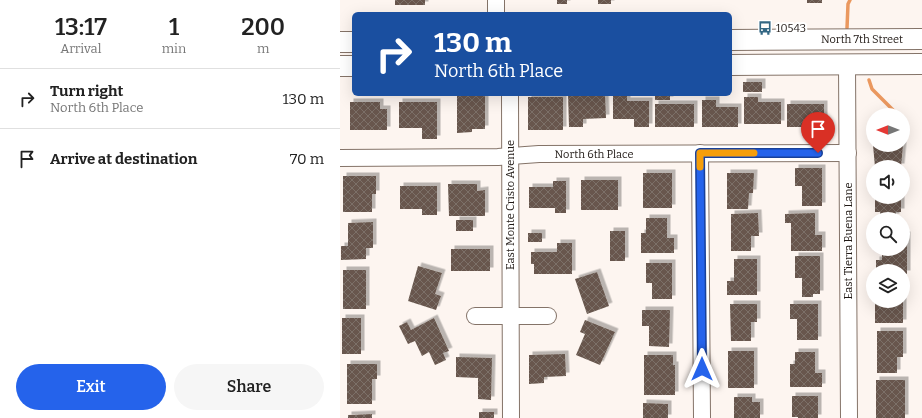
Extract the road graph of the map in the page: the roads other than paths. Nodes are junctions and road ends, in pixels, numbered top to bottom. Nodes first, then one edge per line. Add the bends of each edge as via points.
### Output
1 (496, 0) edge
2 (496, 12) edge
3 (862, 39) junction
4 (922, 39) edge
5 (732, 40) edge
6 (340, 42) edge
7 (352, 42) edge
8 (847, 64) junction
9 (888, 64) junction
10 (922, 64) edge
11 (732, 65) edge
12 (818, 65) junction
13 (340, 66) edge
14 (352, 66) edge
15 (510, 96) edge
16 (700, 153) junction
17 (848, 153) junction
18 (510, 156) junction
19 (340, 158) edge
20 (475, 316) dead end
21 (511, 316) junction
22 (548, 316) dead end
23 (511, 418) edge
24 (702, 418) edge
25 (849, 418) edge

1 - 2 street
3 - 4 main road, North 7th Street
3 - 5 main road, North 7th Street
3 - 9 main road via 874,54
3 - 12 main road
6 - 7 main road
8 - 9 main road
8 - 12 main road
8 - 17 street, East Tierra Buena Lane
9 - 10 main road
11 - 12 main road
13 - 14 main road
15 - 18 street, East Monte Cristo Avenue
16 - 17 street, North 6th Place
16 - 18 street, North 6th Place
16 - 24 street
17 - 25 street, East Tierra Buena Lane
18 - 19 street, North 6th Place
18 - 21 street, East Monte Cristo Avenue
20 - 21 street
21 - 22 street
21 - 23 street, East Monte Cristo Avenue

